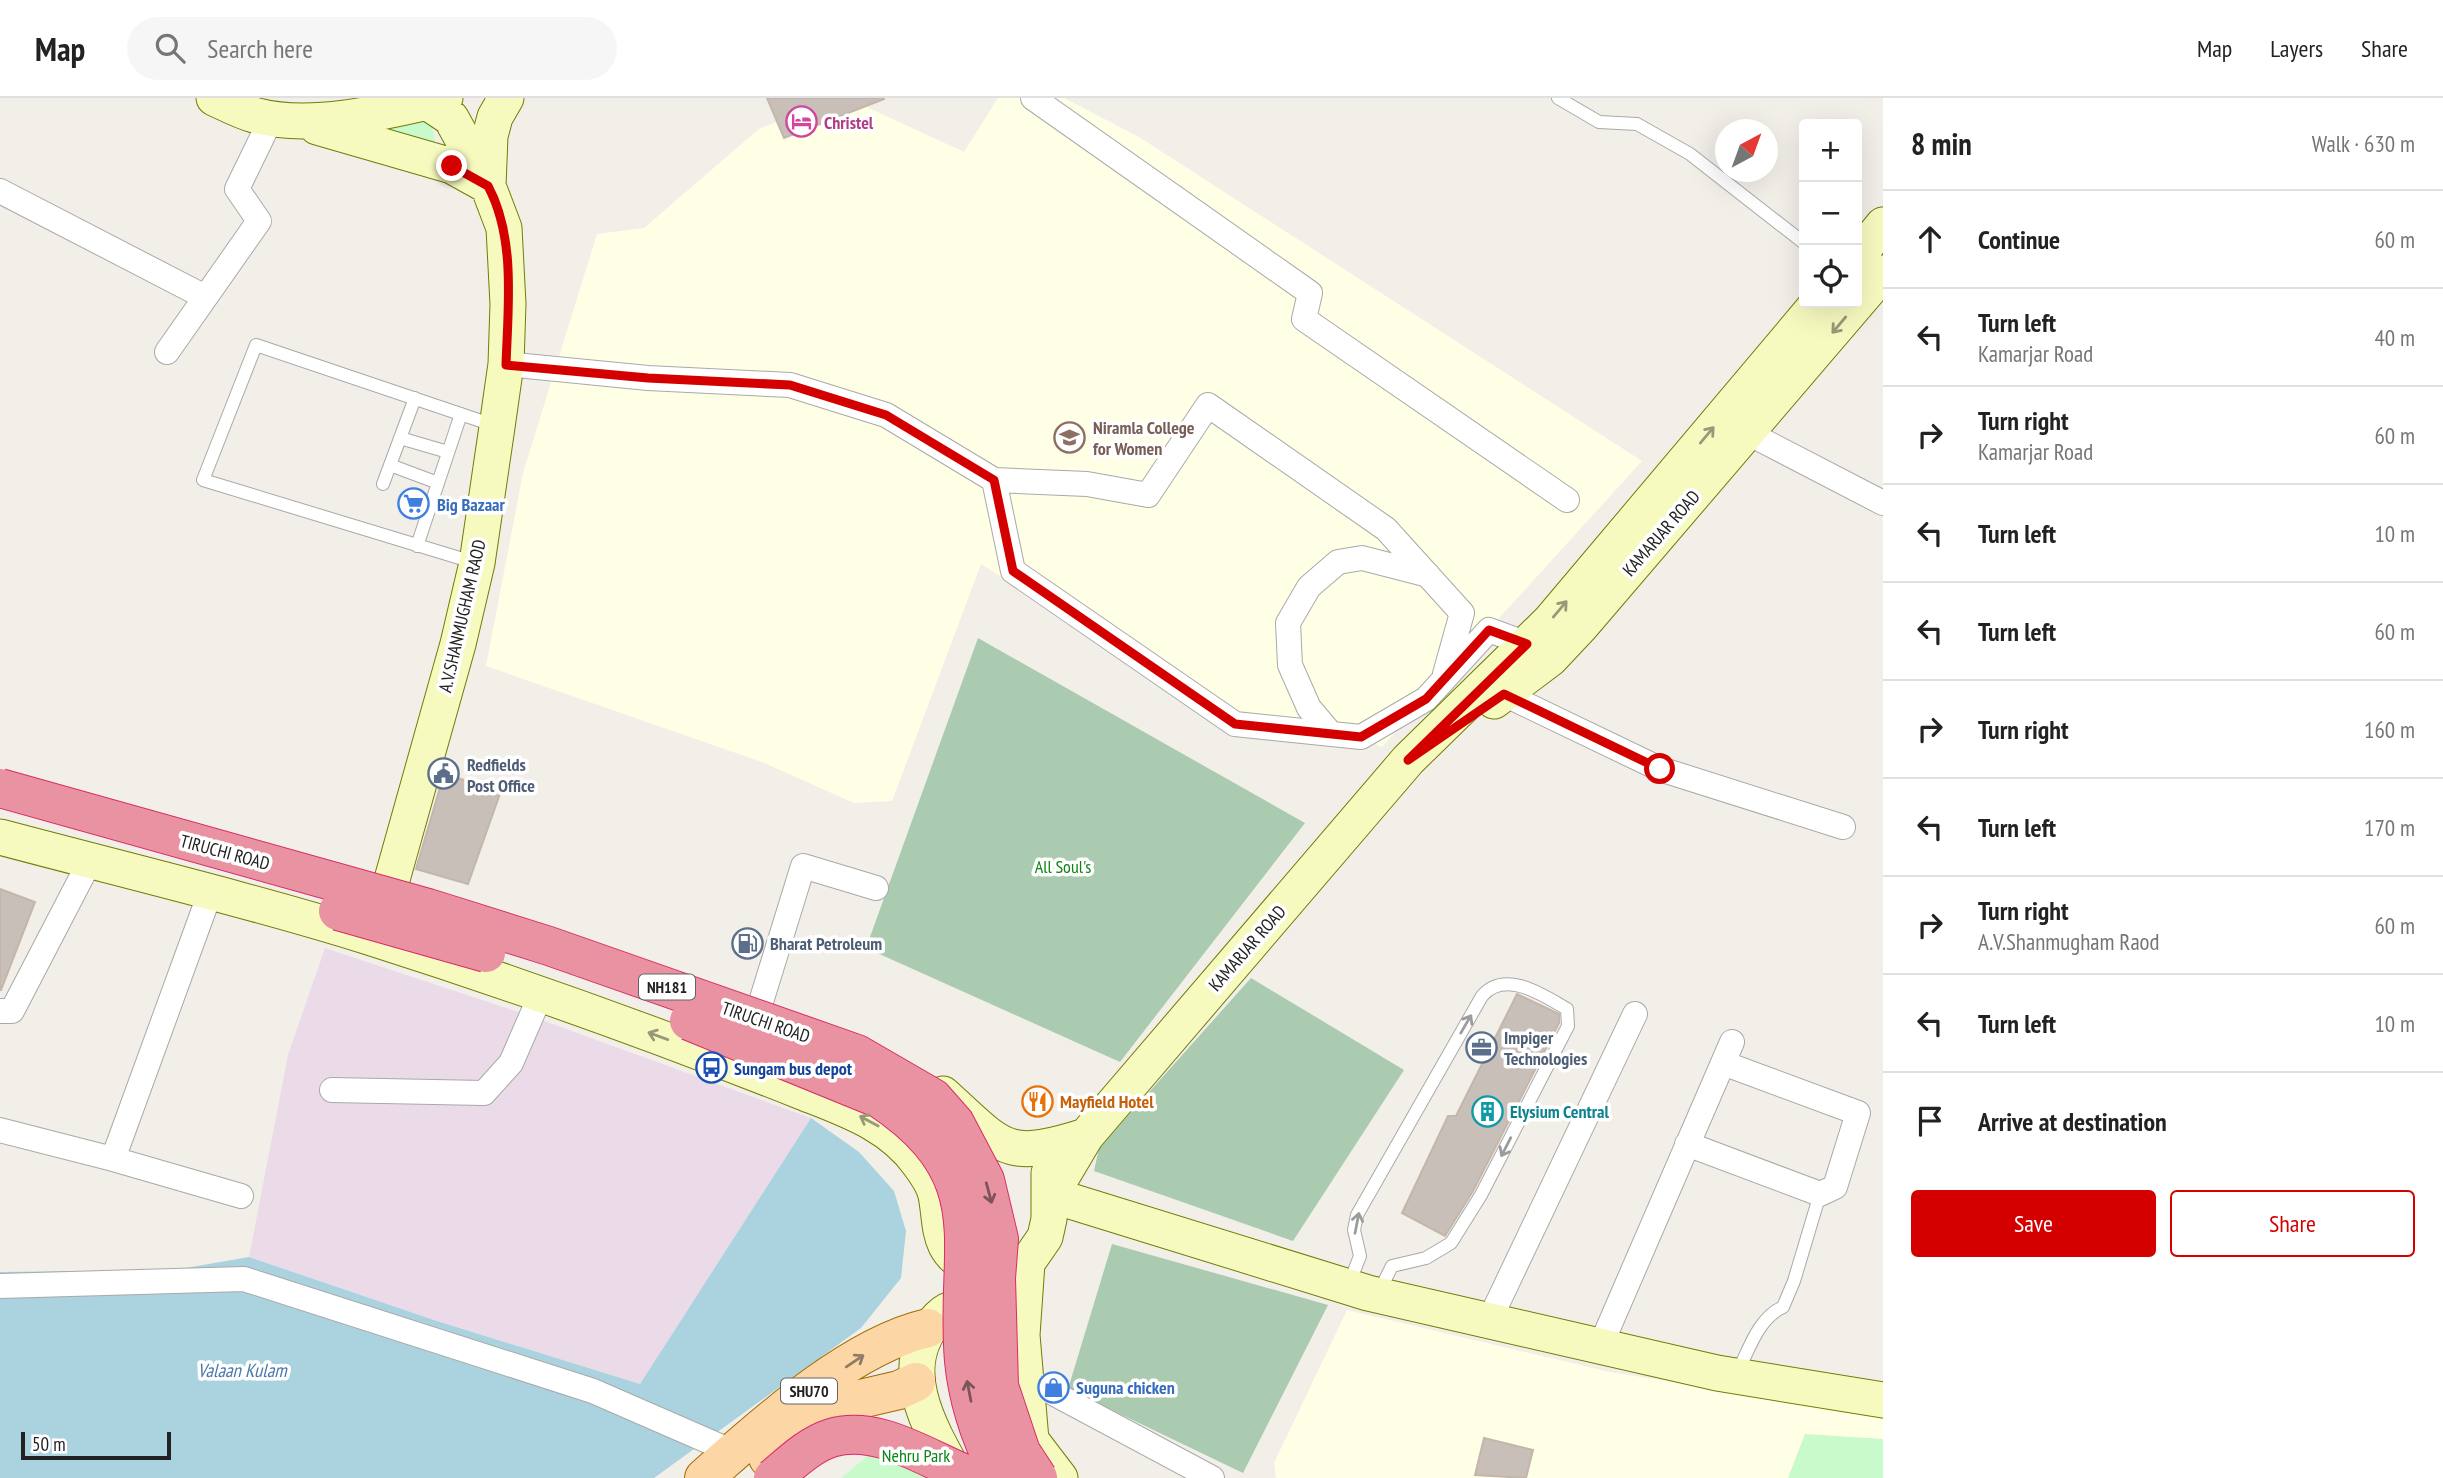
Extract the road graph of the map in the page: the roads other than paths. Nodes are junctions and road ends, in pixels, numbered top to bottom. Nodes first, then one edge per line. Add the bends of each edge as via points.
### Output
1 (214, 98) edge
2 (506, 98) edge
3 (1033, 98) edge
4 (1558, 98) edge
5 (436, 100) edge
6 (283, 119) junction
7 (488, 186) junction
8 (0, 191) edge
9 (1883, 225) edge
10 (1799, 239) edge
11 (1862, 251) edge
12 (1883, 272) edge
13 (205, 297) junction
14 (1814, 308) edge
15 (167, 352) dead end
16 (506, 365) junction
17 (415, 398) junction
18 (461, 414) junction
19 (497, 427) junction
20 (1748, 433) junction
21 (400, 438) junction
22 (448, 452) junction
23 (390, 465) junction
24 (994, 480) junction
25 (438, 483) junction
26 (383, 484) dead end
27 (1567, 500) dead end
28 (1883, 503) edge
29 (417, 546) junction
30 (477, 563) junction
31 (1428, 575) junction
32 (1527, 644) junction
33 (1444, 680) junction
34 (1504, 694) junction
35 (1331, 734) junction
36 (1408, 760) junction
37 (0, 771) edge
38 (0, 788) edge
39 (0, 813) edge
40 (1843, 827) dead end
41 (0, 837) edge
42 (90, 861) junction
43 (391, 883) junction
44 (876, 888) dead end
45 (210, 893) junction
46 (541, 994) junction
47 (760, 1005) junction
48 (0, 1011) edge
49 (1634, 1014) dead end
50 (331, 1090) dead end
51 (0, 1130) edge
52 (1086, 1136) junction
53 (1687, 1144) junction
54 (1015, 1148) junction
55 (113, 1159) junction
56 (936, 1193) junction
57 (1819, 1194) junction
58 (1051, 1195) junction
59 (242, 1196) dead end
60 (947, 1245) junction
61 (1027, 1263) junction
62 (0, 1286) edge
63 (1363, 1291) junction
64 (936, 1320) junction
65 (1489, 1321) junction
66 (1024, 1323) junction
67 (1600, 1347) junction
68 (1735, 1376) junction
69 (1024, 1377) junction
70 (908, 1386) junction
71 (1883, 1400) edge
72 (930, 1421) junction
73 (1031, 1440) junction
74 (738, 1465) edge
75 (704, 1478) edge
76 (773, 1478) edge
77 (802, 1478) edge
78 (958, 1478) edge
79 (976, 1478) edge
80 (1001, 1478) edge
81 (1038, 1478) edge
82 (1060, 1478) edge
83 (1212, 1478) edge

1 - 6 street via 254,115
2 - 7 street, A.V.SHANMUGHAM RAOD via 490,136
3 - 27 street via 1310,293 1304,319
4 - 10 lane via 1599,122 1637,124 1690,154
5 - 6 street via 381,112
5 - 7 street via 451,118
6 - 7 street via 452,166
6 - 13 street via 237,190 259,220
7 - 16 street, A.V.SHANMUGHAM RAOD via 504,228
8 - 13 street
9 - 11 street
12 -> 20 street, KAMARJAR ROAD
13 - 15 street
32 -> 14 street, KAMARJAR ROAD
16 - 19 street, A.V.SHANMUGHAM RAOD
16 - 24 street via 790,385 886,415
17 - 18 lane
17 - 21 lane
17 - 29 lane via 256,345 203,480
18 - 19 lane
18 - 22 lane
19 - 30 street, A.V.SHANMUGHAM RAOD
20 - 28 street
20 - 34 street, KAMARJAR ROAD via 1566,642
21 - 22 lane
21 - 23 lane
22 - 25 lane
23 - 25 lane
23 - 26 lane
24 - 31 street via 1087,484 1148,495 1208,405 1386,529
24 - 35 street via 1013,571 1235,724
25 - 29 lane
29 - 30 lane
30 - 43 street, A.V.SHANMUGHAM RAOD
31 - 33 street via 1462,613
31 - 35 street via 1362,558 1338,562 1309,587 1288,623 1290,666 1309,708
32 - 33 street via 1489,630
32 - 36 street, KAMARJAR ROAD
33 - 35 street via 1426,699 1361,737
34 - 36 street, KAMARJAR ROAD
34 - 40 street via 1660,769
36 - 52 street, KAMARJAR ROAD
37 - 43 street
38 -> 81 highway, TIRUCHI ROAD / NH181, bridge via 549,946 857,1054 933,1098 955,1122 985,1180 999,1240 999,1386 1021,1452
80 -> 39 highway, TIRUCHI ROAD / NH181, bridge via 977,1426 964,1362 965,1214 940,1154 908,1118 880,1099 706,1028 545,970
41 - 42 street
42 - 45 street
42 - 48 street via 12,1011
43 - 47 street
44 - 47 street via 803,866
45 - 46 street via 371,938
45 - 55 street
46 - 50 street via 510,1063 484,1093
56 -> 46 street via 894,1135 844,1108
47 - 54 street via 904,1062
49 - 65 street
51 - 55 street
52 - 54 street via 1042,1150
52 - 58 street, KAMARJAR ROAD
53 - 57 street
53 - 57 street via 1727,1053 1858,1113 1835,1187
53 - 67 street
54 - 56 street via 987,1145 962,1157 942,1178
54 - 58 street via 1042,1162 1050,1176
55 - 59 street
56 - 60 street via 936,1212
57 - 68 lane via 1783,1307 1764,1322
58 - 61 street via 1045,1237
58 - 63 street
60 - 61 street via 975,1270 992,1274
60 - 64 street
61 - 66 street
62 - 74 street via 244,1279 593,1391
63 -> 63 lane via 1354,1230 1357,1215 1482,996 1498,984 1511,983 1567,1009 1569,1026 1451,1243 1426,1258 1392,1266
63 - 65 street
64 - 66 street via 975,1303
64 - 70 street via 916,1351
74 -> 64 main road, SHU70 via 806,1394 869,1351
65 - 67 street
66 - 69 street
67 - 68 street
68 - 71 street
69 - 73 street
69 - 83 street
70 - 72 street
70 - 74 main road, SHU70 via 839,1404
70 - 77 street via 828,1448
72 - 73 street via 972,1443
72 - 78 street
73 - 82 street
74 - 75 main road, SHU70
76 - 79 highway, bridge via 802,1454 832,1438 858,1435 906,1448

